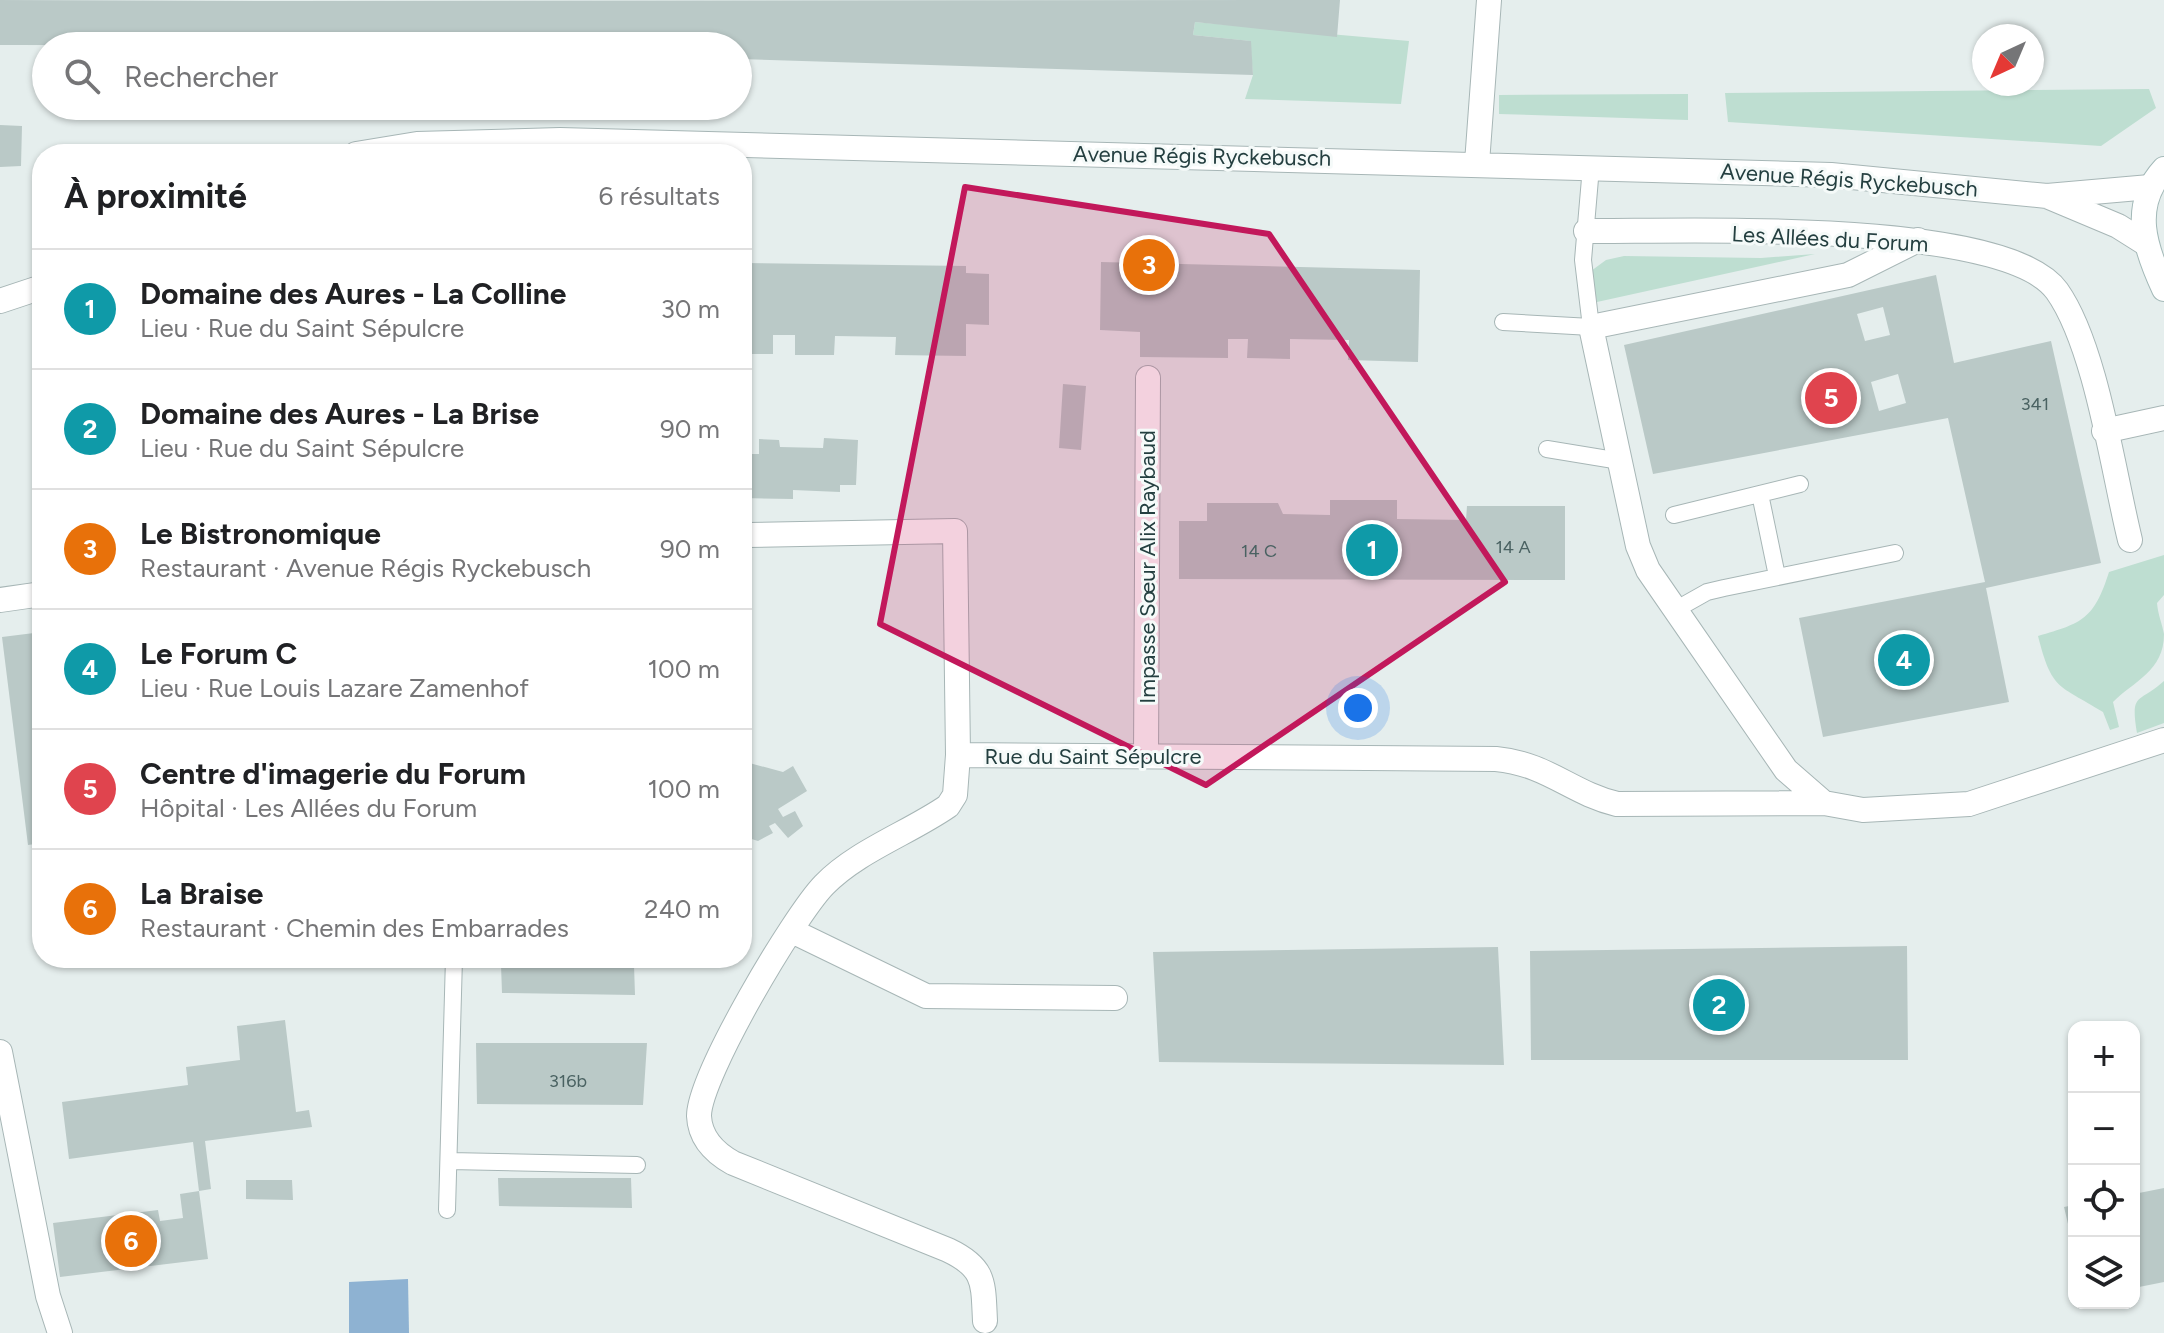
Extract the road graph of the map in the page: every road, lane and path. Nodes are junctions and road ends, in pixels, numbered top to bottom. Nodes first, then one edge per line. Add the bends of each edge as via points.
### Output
1 (1489, 0) edge
2 (426, 144) edge
3 (465, 144) edge
4 (752, 151) edge
5 (1477, 163) junction
6 (1591, 167) junction
7 (2157, 178) edge
8 (2047, 196) junction
9 (1586, 231) junction
10 (1918, 240) junction
11 (2145, 243) junction
12 (2164, 289) edge
13 (32, 290) edge
14 (0, 301) edge
15 (1503, 322) dead end
16 (1591, 327) junction
17 (1148, 378) dead end
18 (2164, 418) edge
19 (2104, 431) junction
20 (1547, 449) dead end
21 (1620, 461) junction
22 (1800, 484) dead end
23 (1760, 494) junction
24 (1674, 515) dead end
25 (752, 535) edge
26 (2130, 540) dead end
27 (1895, 553) dead end
28 (1777, 576) junction
29 (32, 595) edge
30 (0, 600) edge
31 (1675, 610) junction
32 (2164, 740) edge
33 (958, 755) junction
34 (1146, 756) junction
35 (1824, 803) junction
36 (792, 931) junction
37 (454, 968) edge
38 (1115, 998) dead end
39 (0, 1052) edge
40 (450, 1161) junction
41 (637, 1165) dead end
42 (447, 1210) dead end
43 (985, 1321) dead end
44 (60, 1333) edge

1 - 5 street
2 - 3 street, Avenue Régis Ryckebusch
4 - 5 street, Avenue Régis Ryckebusch
5 - 6 street, Avenue Régis Ryckebusch
6 - 8 street, Avenue Régis Ryckebusch via 1831,175
6 - 9 lane
7 - 8 street, Avenue Régis Ryckebusch
7 - 11 street via 2142,223
8 - 11 street, Avenue Régis Ryckebusch
9 - 10 street, Les Allées du Forum
9 - 16 lane via 1584,273
10 - 16 street via 1848,275
10 - 19 street, Les Allées du Forum via 2010,259 2051,284 2078,330
11 - 12 street
13 - 14 street
15 - 16 lane
16 - 21 street
17 - 34 street, Impasse Sœur Alix Raybaud
18 - 19 street
19 - 26 street, Les Allées du Forum
20 - 21 lane
21 - 31 street via 1638,546
22 - 23 lane
23 - 24 lane
23 - 28 lane
25 - 33 street via 955,531
27 - 28 lane
28 - 31 lane via 1707,592
29 - 30 street
31 - 35 street via 1786,770
32 - 35 street, Rue du Saint Sépulcre via 1969,804 1863,810
33 - 34 street, Rue du Saint Sépulcre
33 - 36 street, Rue du Saint Sépulcre via 955,795 948,806 836,875
34 - 35 street, Rue du Saint Sépulcre via 1496,759 1531,764 1617,804
36 - 38 street via 926,996
36 - 43 street, Rue du Saint Sépulcre via 710,1077 700,1104 703,1134 733,1163 962,1256 980,1273
37 - 40 lane
39 - 44 street via 48,1296
40 - 41 lane
40 - 42 lane

